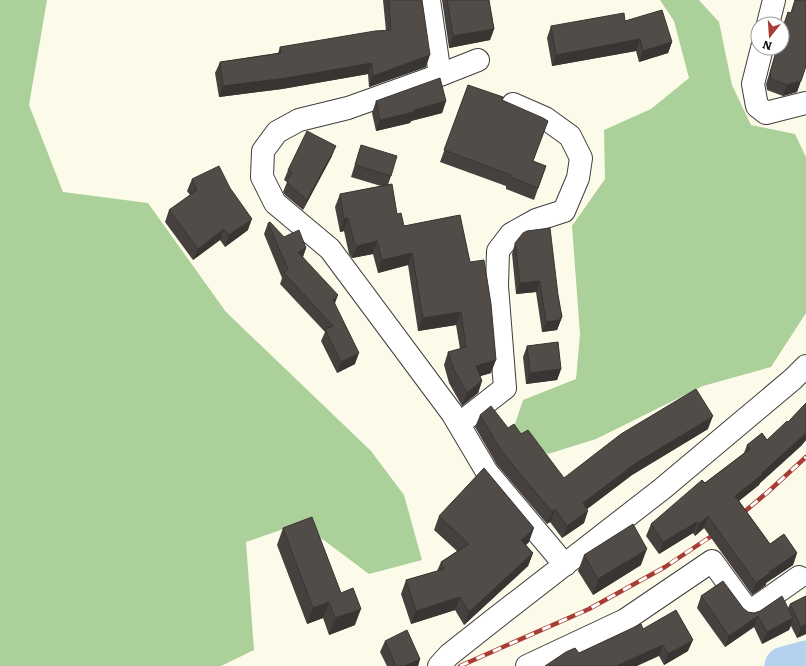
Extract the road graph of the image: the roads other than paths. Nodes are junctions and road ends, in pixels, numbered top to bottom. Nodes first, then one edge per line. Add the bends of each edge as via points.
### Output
1 (429, 0) edge
2 (774, 0) edge
3 (770, 16) edge
4 (760, 56) edge
5 (478, 60) dead end
6 (440, 75) junction
7 (806, 103) edge
8 (512, 104) edge
9 (806, 366) edge
10 (459, 424) junction
11 (565, 565) junction
12 (799, 577) dead end
13 (439, 666) edge
14 (527, 666) edge

1 - 6 street
2 - 3 street
4 - 7 street via 753,84 757,106 766,113
5 - 6 street
6 - 10 street via 348,108 299,120 277,132 263,151 262,176 275,203 330,249
8 - 10 street via 545,118 570,136 581,158 578,178 564,211 536,220 510,234 498,251 505,388
9 - 11 street via 700,459
10 - 11 street via 487,472
11 - 13 street via 449,655
12 - 14 street via 749,612 712,561 625,620

